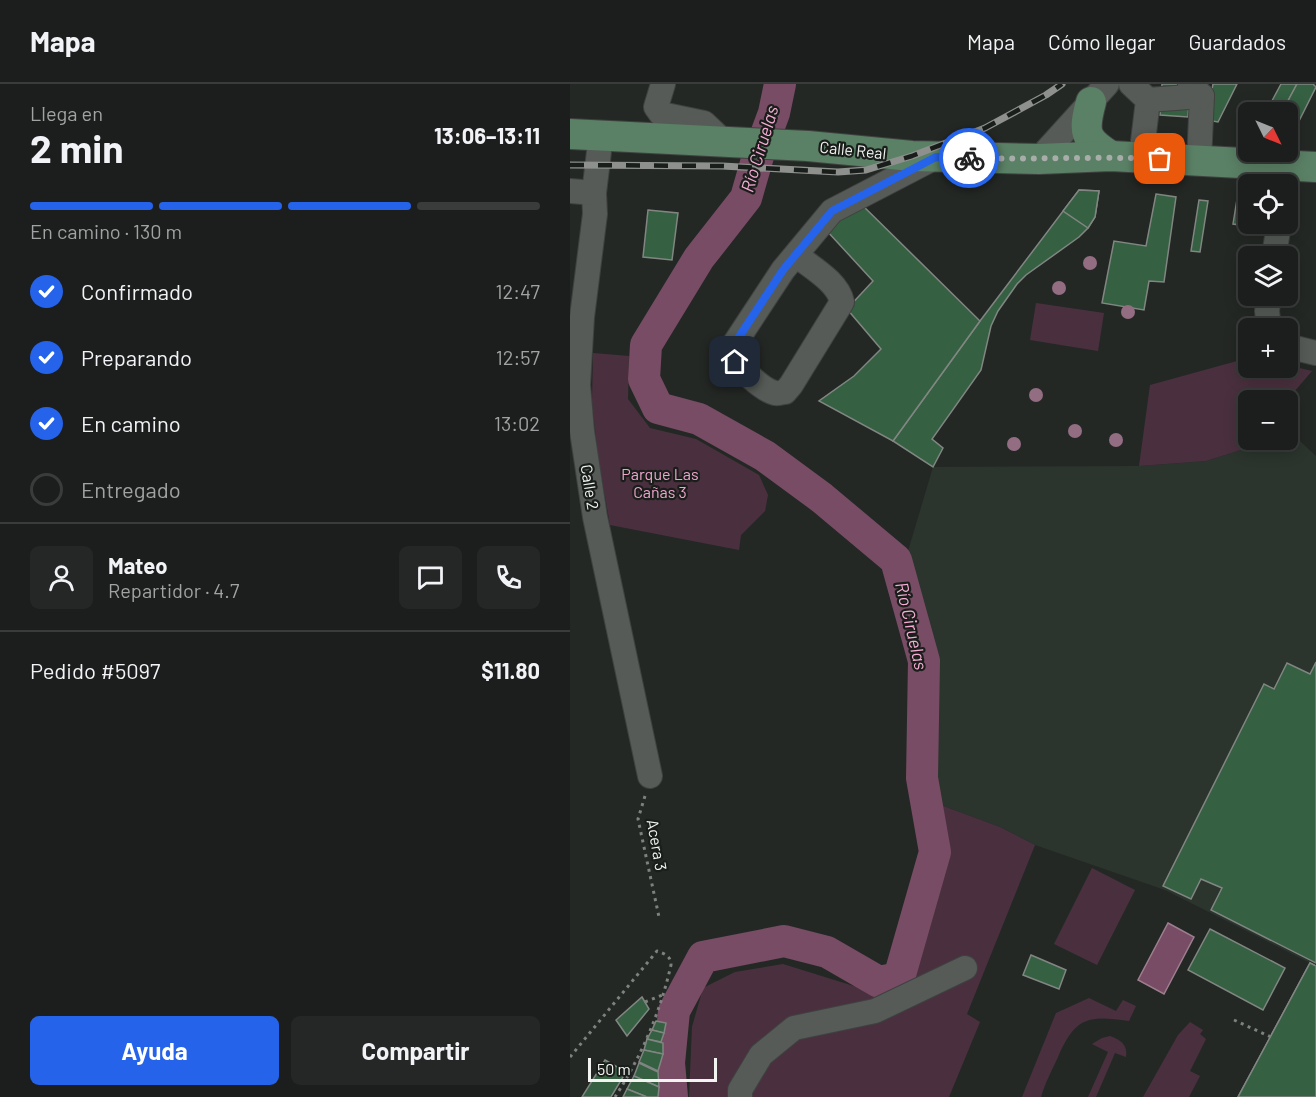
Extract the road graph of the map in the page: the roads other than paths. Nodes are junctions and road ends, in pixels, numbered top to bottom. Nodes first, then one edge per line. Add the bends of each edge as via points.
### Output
1 (663, 84) edge
2 (1196, 90) edge
3 (1139, 92) edge
4 (1099, 93) edge
5 (570, 134) edge
6 (601, 135) junction
7 (724, 141) junction
8 (1111, 156) junction
9 (936, 157) junction
10 (1141, 158) junction
11 (1039, 159) junction
12 (1199, 161) junction
13 (1296, 172) edge
14 (582, 192) edge
15 (796, 255) junction
16 (1298, 349) edge
17 (1316, 353) edge
18 (650, 776) road end
19 (965, 968) dead end
20 (740, 1097) edge

1 - 7 street via 656,107 661,114 704,123
2 - 3 street
2 - 12 street
3 - 10 street
4 - 8 main road via 1085,126 1095,146
4 - 11 street
5 - 6 main road, Calle Real
6 - 7 main road, Calle Real
6 - 14 street, Calle 2
7 - 9 main road, Calle Real
8 - 10 main road, Calle Real
8 - 11 main road, Calle Real
9 - 11 main road, Calle Real
9 - 15 street via 832,211
10 - 12 main road, Calle Real
12 - 13 main road, Calle Real
14 - 18 street, Calle 2 via 595,214 582,317 578,385 582,431 595,517
15 - 15 street via 835,286 842,302 791,385 785,392 774,393 757,382 731,354
16 - 17 street
19 - 20 street via 875,1011 794,1028 760,1055 740,1090

